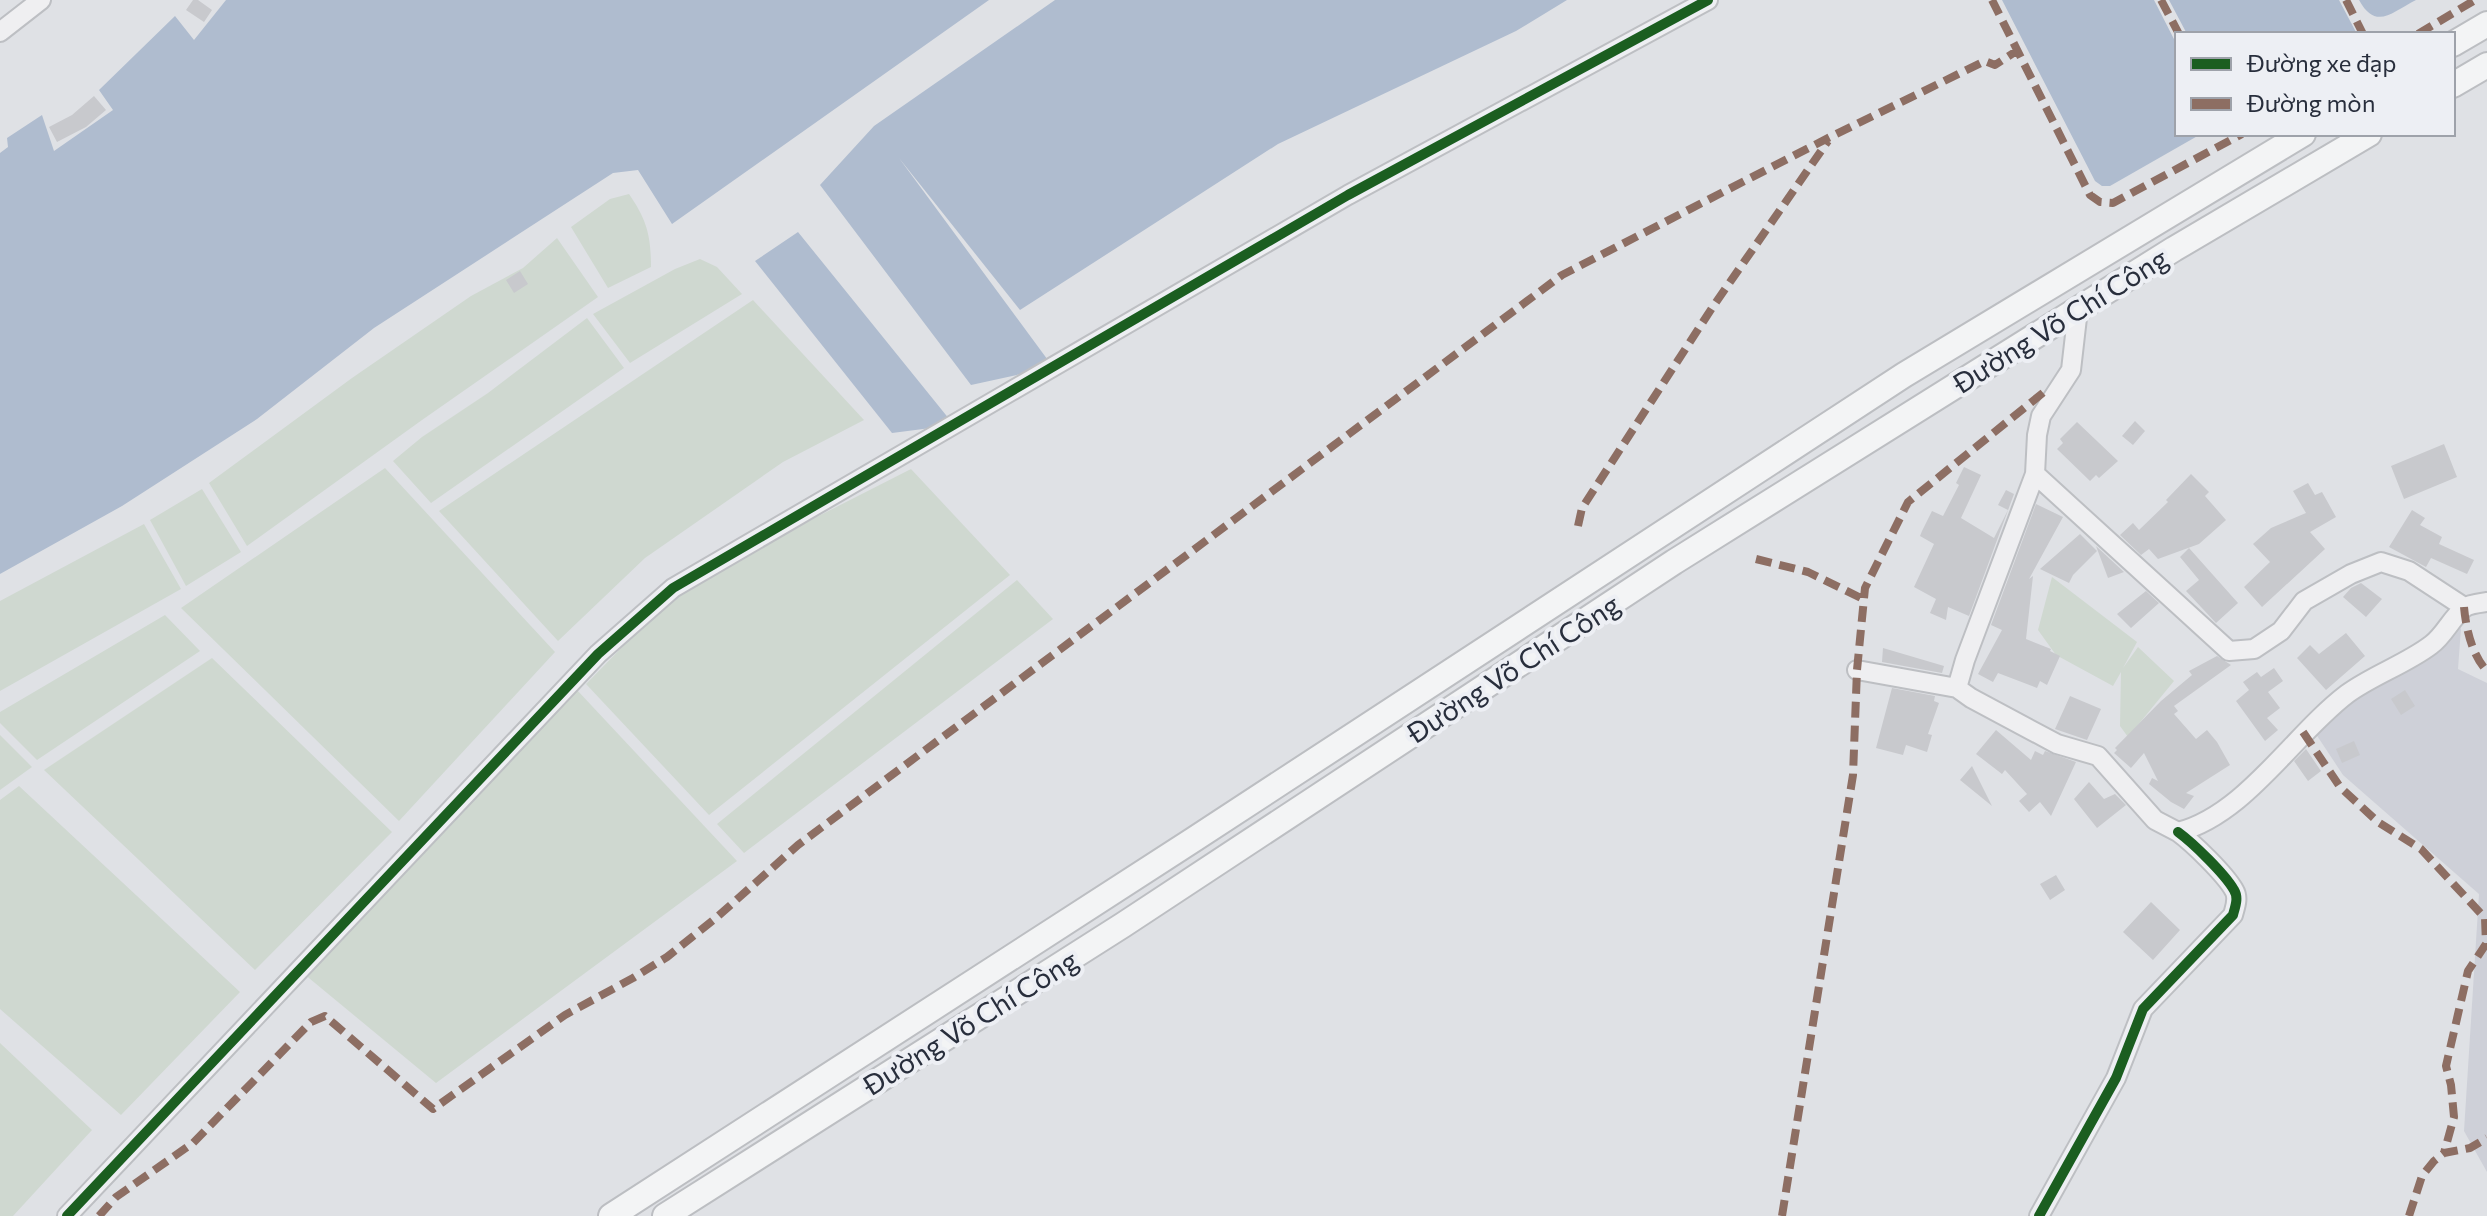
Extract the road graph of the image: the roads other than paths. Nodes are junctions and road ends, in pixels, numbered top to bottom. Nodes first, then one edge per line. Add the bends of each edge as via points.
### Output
1 (41, 0) edge
2 (1708, 0) edge
3 (2487, 24) edge
4 (0, 32) edge
5 (2455, 43) edge
6 (2487, 65) edge
7 (2455, 84) edge
8 (2300, 136) edge
9 (2366, 136) edge
10 (2078, 309) junction
11 (1966, 338) junction
12 (1985, 367) junction
13 (2035, 474) junction
14 (2487, 602) edge
15 (2464, 607) junction
16 (1857, 670) dead end
17 (1957, 688) junction
18 (2178, 832) junction
19 (67, 1216) edge
20 (611, 1216) edge
21 (665, 1216) edge
22 (2039, 1216) edge

1 - 4 street
2 - 19 street via 1348,195 673,588 598,654
3 - 5 main road
6 - 7 main road
8 - 11 main road, Đường Võ Chí Công
9 - 10 main road, Đường Võ Chí Công
10 - 12 main road, Đường Võ Chí Công
10 - 13 street via 2071,370 2041,416
11 - 12 main road
11 - 20 main road, Đường Võ Chí Công
12 - 21 main road, Đường Võ Chí Công via 1674,562 1123,925
13 - 15 street via 2229,651 2254,649 2281,631 2304,601 2381,562 2409,571
13 - 17 street
14 - 15 street
15 - 18 street via 2432,645 2347,694 2231,805
16 - 17 street
17 - 18 street via 2057,744 2098,756 2155,820
18 - 22 street via 2235,891 2233,915 2143,1009 2116,1078

